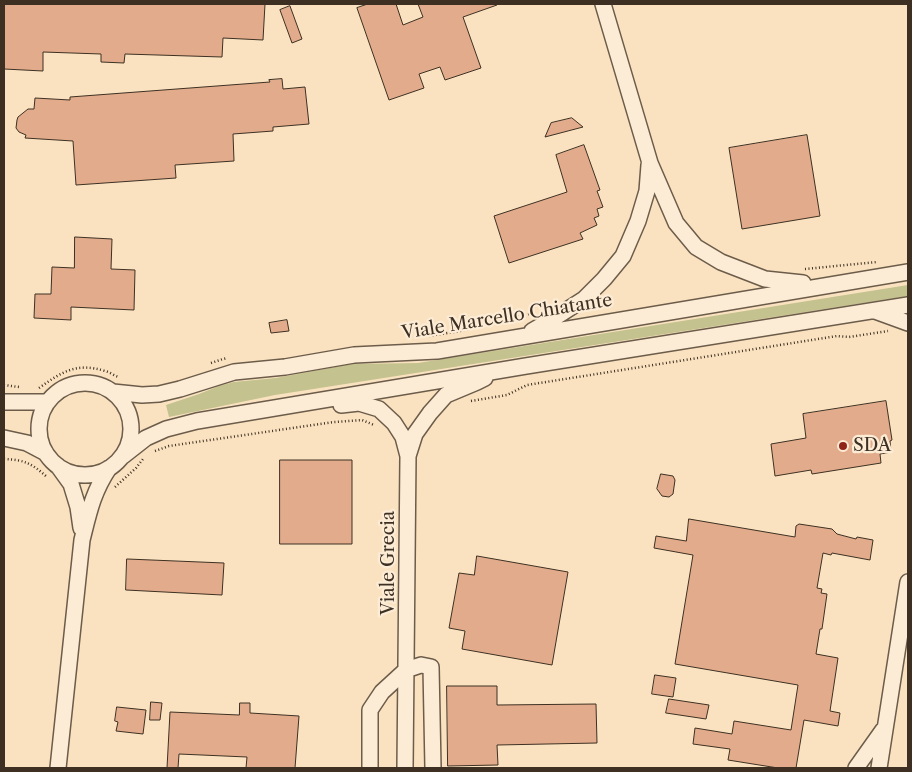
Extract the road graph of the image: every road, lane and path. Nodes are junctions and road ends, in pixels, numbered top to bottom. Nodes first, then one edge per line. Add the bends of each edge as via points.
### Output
1 (604, 4) edge
2 (650, 163) junction
3 (884, 261) dead end
4 (802, 270) dead end
5 (908, 272) edge
6 (829, 284) junction
7 (908, 305) edge
8 (874, 310) junction
9 (540, 312) dead end
10 (908, 323) edge
11 (429, 336) dead end
12 (523, 336) junction
13 (231, 358) dead end
14 (205, 366) dead end
15 (497, 371) junction
16 (124, 378) dead end
17 (4, 385) edge
18 (24, 387) dead end
19 (32, 387) dead end
20 (113, 392) junction
21 (4, 402) edge
22 (48, 402) junction
23 (276, 407) junction
24 (4, 438) edge
25 (46, 453) junction
26 (122, 456) junction
27 (408, 456) junction
28 (58, 466) junction
29 (109, 468) junction
30 (82, 540) junction
31 (908, 582) edge
32 (406, 670) junction
33 (885, 726) junction
34 (58, 768) edge
35 (370, 768) edge
36 (405, 768) edge
37 (433, 768) edge
38 (856, 768) edge
39 (879, 768) edge

1 - 2 street
2 - 6 street via 676,223 696,247 721,262 764,279
2 - 12 street via 647,191 623,256 584,299
3 - 4 path
5 - 6 street, Viale Marcello Chiatante
6 - 12 street, Viale Marcello Chiatante
7 - 8 street
8 - 10 street
8 - 15 street
9 - 11 path via 460,332
12 - 20 street, Viale Marcello Chiatante via 437,350 354,356 234,372 159,394
13 - 14 path
15 - 23 street
15 - 27 street, Viale Grecia via 446,395 415,434
16 - 19 path via 82,367 67,370 39,388
17 - 18 path
20 - 22 street, Viale Marcello Chiatante via 100,385 72,385
20 - 26 street via 123,402 132,429
21 - 22 street
22 - 25 street via 40,427
23 - 26 street via 166,429 146,438
23 - 27 street, Viale Grecia via 320,408 359,403 379,409 404,437
24 - 25 street via 27,443
25 - 28 street
26 - 29 street
27 - 32 street, Viale Grecia
28 - 29 street via 84,475 97,474
28 - 30 street via 71,484
29 - 30 street via 90,507
30 - 34 street
31 - 33 street
32 - 35 street via 382,692 370,710
32 - 36 street, Viale Grecia
32 - 37 street via 421,665 432,667
33 - 38 street
33 - 39 street

